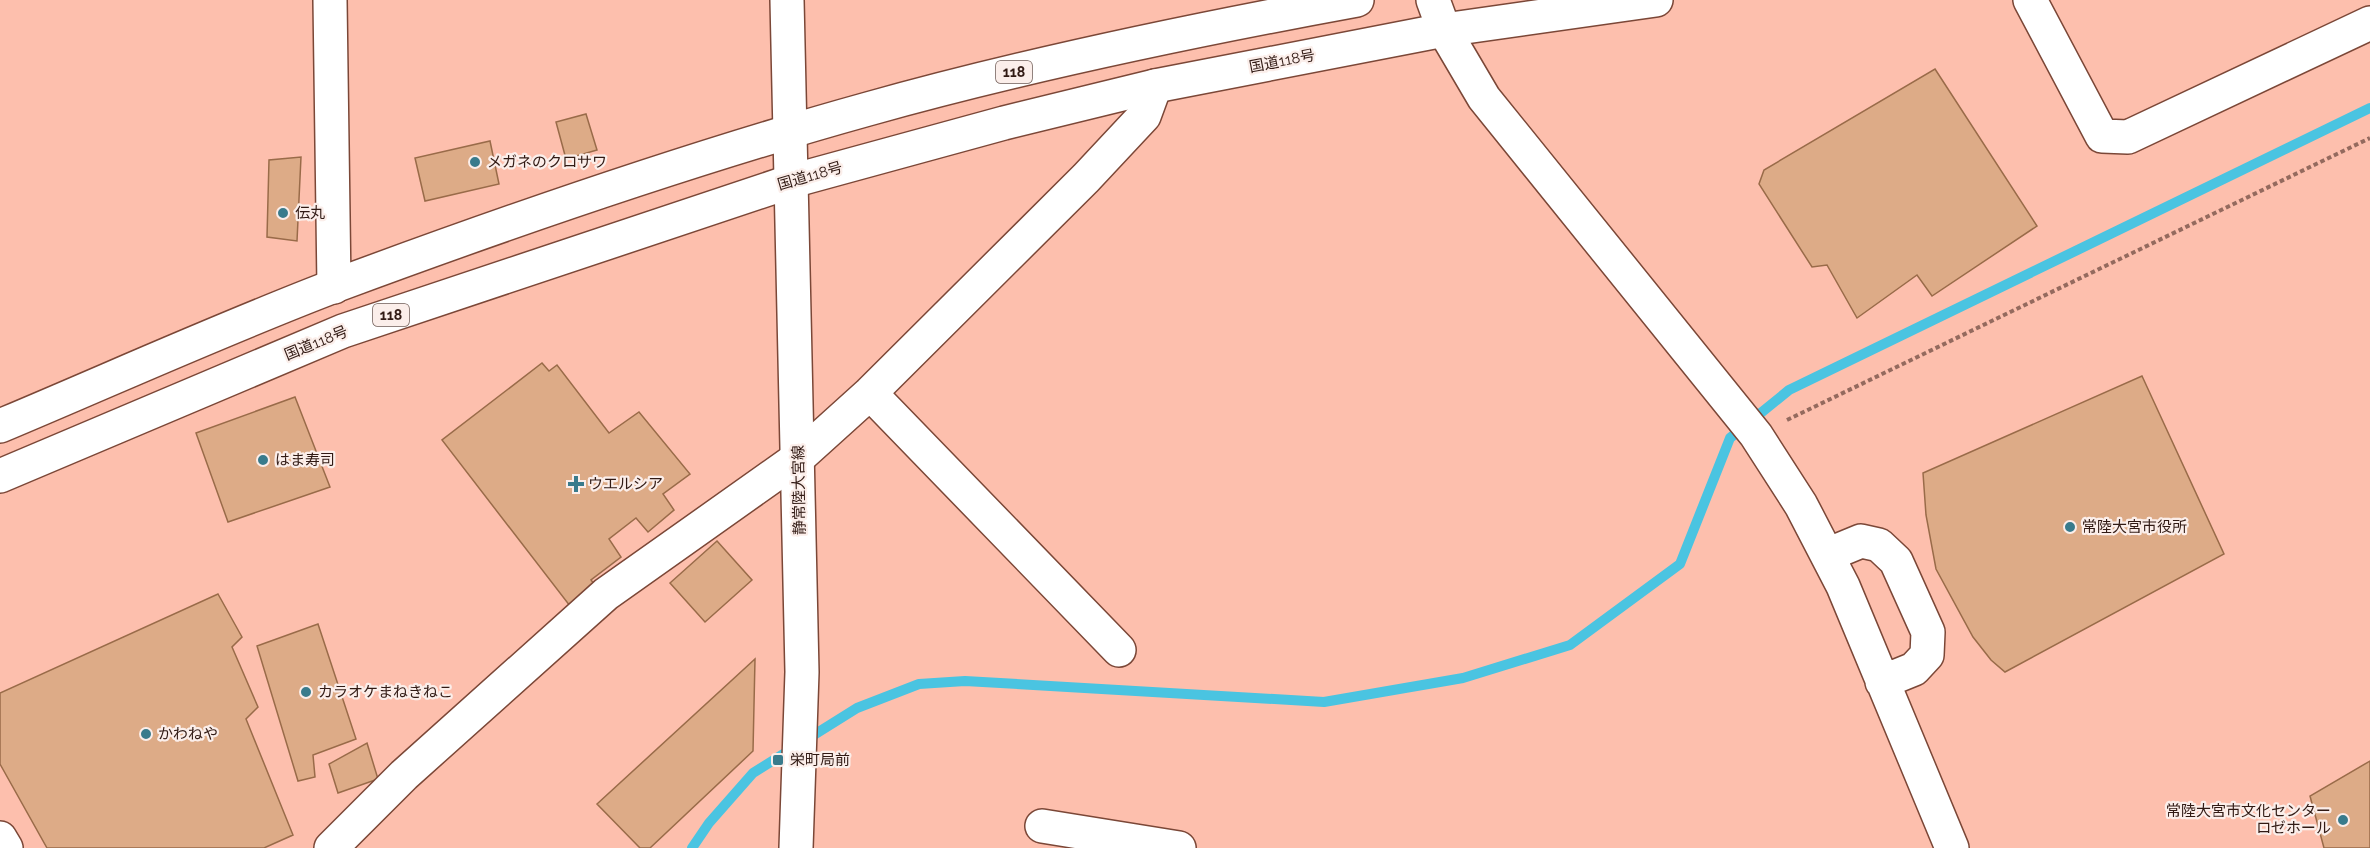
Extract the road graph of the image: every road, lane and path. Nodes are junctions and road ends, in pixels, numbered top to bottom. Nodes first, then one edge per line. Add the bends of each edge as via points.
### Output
1 (330, 0) edge
2 (787, 0) edge
3 (1357, 0) edge
4 (1433, 0) edge
5 (1656, 0) edge
6 (2030, 0) edge
7 (2358, 0) edge
8 (2370, 13) edge
9 (2370, 23) edge
10 (1444, 30) junction
11 (1155, 86) junction
12 (791, 132) junction
13 (2370, 138) edge
14 (792, 181) junction
15 (334, 287) junction
16 (870, 393) junction
17 (0, 426) edge
18 (1756, 435) junction
19 (798, 458) junction
20 (0, 476) edge
21 (1827, 555) junction
22 (1119, 650) dead end
23 (1882, 682) junction
24 (1042, 826) dead end
25 (0, 838) edge
26 (6, 848) edge
27 (331, 848) edge
28 (796, 848) edge
29 (1179, 848) edge
30 (1953, 848) edge

1 - 15 main road
2 - 12 main road, 静常陸大宮線
3 - 12 main road, 118 via 968,83
4 - 10 main road
5 - 10 main road, 国道118号 / 118
6 - 9 main road via 2103,136 2128,137
7 - 8 main road
10 - 11 main road, 国道118号 / 118
10 - 18 main road via 1484,98
11 - 14 main road, 国道118号 / 118
11 - 16 main road via 1144,116
12 - 14 main road, 静常陸大宮線
12 - 15 main road, 118 via 568,203
13 - 18 path
14 - 19 main road, 静常陸大宮線
14 - 20 main road, 国道118号 / 118 via 344,331
15 - 17 main road, 118
16 - 19 main road
16 - 22 main road
18 - 21 main road via 1801,505
19 - 27 main road via 606,594 404,775
19 - 28 main road, 静常陸大宮線 via 802,672
21 - 23 main road
21 - 23 main road via 1861,541 1879,545 1896,561 1928,632 1927,655 1914,669
23 - 30 main road
24 - 29 main road
25 - 26 main road

